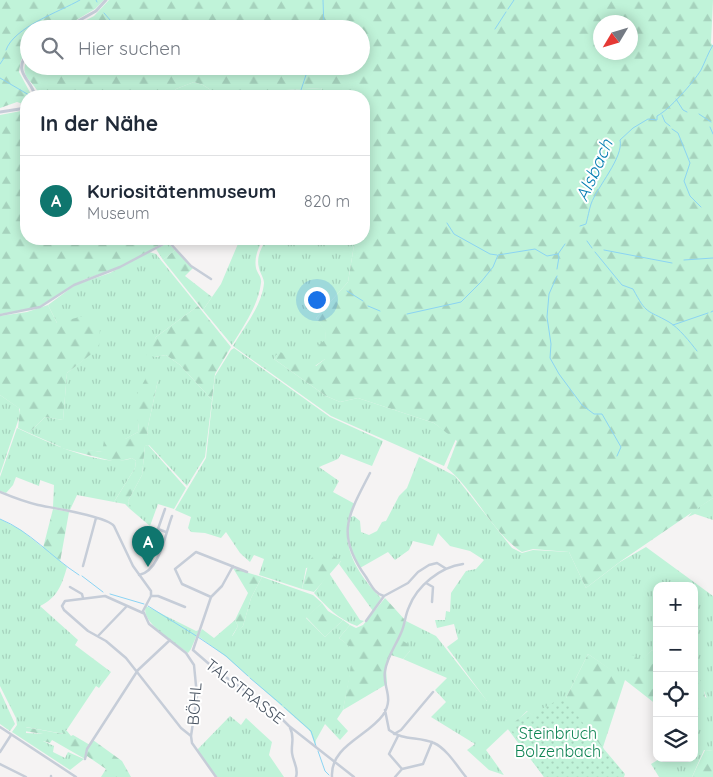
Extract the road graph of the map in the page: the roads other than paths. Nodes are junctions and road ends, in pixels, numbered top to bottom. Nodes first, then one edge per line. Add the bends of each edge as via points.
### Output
1 (106, 0) edge
2 (80, 20) edge
3 (24, 75) edge
4 (32, 90) edge
5 (20, 109) edge
6 (0, 112) edge
7 (162, 245) edge
8 (172, 245) edge
9 (211, 279) dead end
10 (0, 315) edge
11 (370, 472) dead end
12 (0, 492) edge
13 (165, 509) dead end
14 (172, 516) dead end
15 (96, 518) junction
16 (166, 532) junction
17 (463, 564) dead end
18 (83, 566) dead end
19 (233, 566) junction
20 (445, 568) junction
21 (247, 572) dead end
22 (139, 575) junction
23 (426, 583) junction
24 (70, 586) dead end
25 (151, 596) junction
26 (384, 596) junction
27 (83, 598) junction
28 (211, 598) junction
29 (432, 602) dead end
30 (126, 606) junction
31 (185, 607) dead end
32 (143, 613) junction
33 (366, 621) dead end
34 (98, 636) junction
35 (170, 640) junction
36 (193, 650) junction
37 (188, 654) junction
38 (138, 670) junction
39 (433, 692) dead end
40 (386, 710) junction
41 (289, 726) junction
42 (0, 727) edge
43 (11, 734) junction
44 (396, 735) junction
45 (191, 736) junction
46 (432, 742) junction
47 (0, 752) edge
48 (85, 759) dead end
49 (334, 762) junction
50 (0, 764) edge
51 (402, 769) junction
52 (26, 777) edge
53 (76, 777) edge
54 (216, 777) edge
55 (296, 777) edge
56 (332, 777) edge
57 (354, 777) edge
58 (395, 777) edge
59 (466, 777) edge

1 - 2 street via 96,11
3 - 4 street
5 - 6 street
7 - 10 street via 115,270 74,285 40,307
8 - 9 street via 190,266
11 - 26 street via 347,529 351,555 377,593
12 - 15 street
13 - 16 street via 158,529
14 - 16 street
15 - 18 street
15 - 22 street via 112,522
16 - 22 street via 158,558 146,573
17 - 20 street
19 - 21 street
19 - 28 street
19 - 28 street via 196,552 175,569 182,584
20 - 23 street
20 - 26 street via 437,563 429,565 408,583
22 - 25 street
23 - 29 street via 433,587
23 - 40 street via 408,607 403,628 387,660 384,676 389,695
24 - 27 street
25 - 31 street
25 - 32 street
26 - 33 street
27 - 30 street via 105,596
27 - 34 street via 65,601 64,610
28 - 36 street
30 - 32 street
30 - 34 street
32 - 35 street, TALSTRASSE via 149,624
34 - 38 street
35 - 37 street, TALSTRASSE
35 - 38 street
36 - 37 street, TALSTRASSE
36 - 41 street, TALSTRASSE
37 - 45 street, BÖHL via 197,682
38 - 45 street via 181,728
38 - 48 street via 88,749
39 - 44 street
40 - 44 street via 388,727
40 - 49 street via 369,729 341,750
41 - 49 street, TALSTRASSE
41 - 55 street via 293,733
42 - 43 street
43 - 47 street
43 - 53 street
44 - 46 street
44 - 51 street via 389,754
45 - 54 street, BÖHL via 194,748
46 - 51 street via 423,764
46 - 59 street
49 - 56 street
49 - 57 street, TALSTRASSE
50 - 52 street
51 - 58 street

